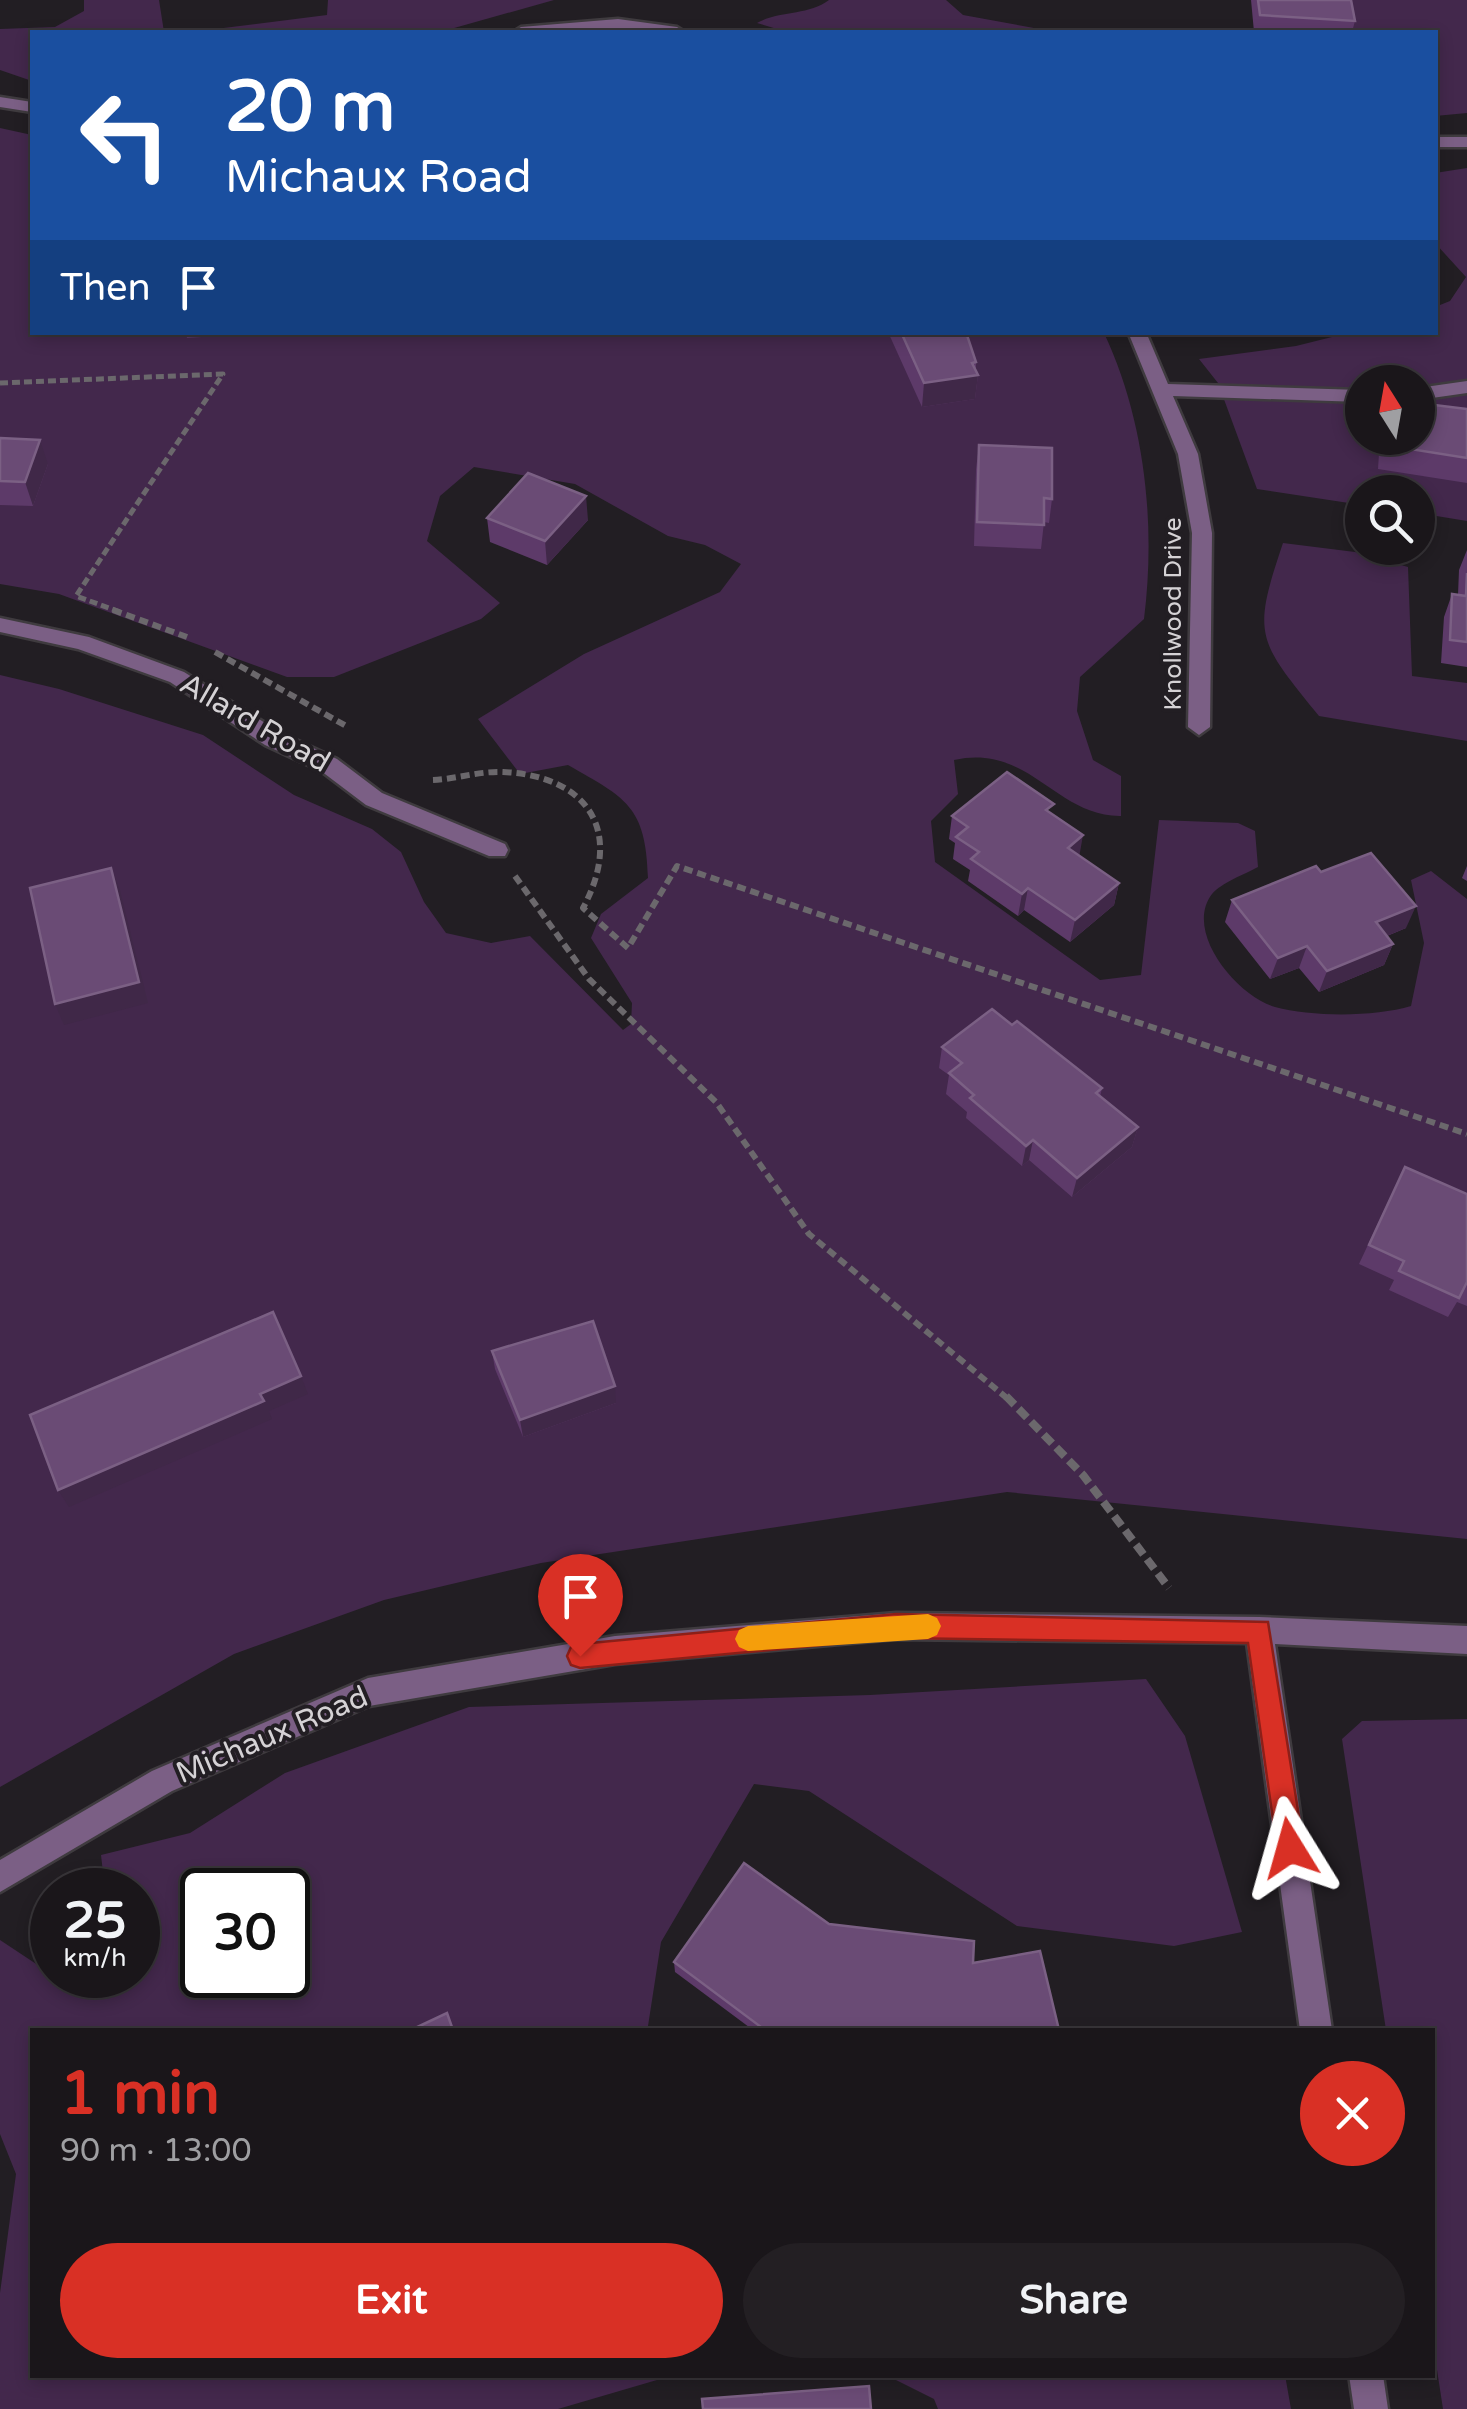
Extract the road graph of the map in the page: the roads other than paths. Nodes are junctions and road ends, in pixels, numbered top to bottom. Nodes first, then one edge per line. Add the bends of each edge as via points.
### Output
1 (545, 30) edge
2 (662, 30) edge
3 (0, 102) edge
4 (30, 107) edge
5 (1438, 142) edge
6 (1467, 142) edge
7 (1138, 335) edge
8 (1467, 388) edge
9 (1163, 390) junction
10 (1435, 392) edge
11 (1345, 395) edge
12 (0, 625) edge
13 (1198, 727) dead end
14 (498, 850) road end
15 (1259, 1630) junction
16 (1467, 1640) edge
17 (0, 1877) edge
18 (1316, 2028) edge
19 (1366, 2378) edge
20 (1371, 2409) edge

1 - 2 street via 618,24
3 - 4 street
5 - 6 street
7 - 9 street, Knollwood Drive
8 - 10 street
9 - 11 street
9 - 13 street, Knollwood Drive via 1188,454 1202,534
12 - 14 street, Allard Road via 82,642 177,676 273,740 329,765 374,799
15 - 16 street, Michaux Road
15 - 17 street, Michaux Road via 896,1626 615,1650 368,1692 162,1781
15 - 18 street
19 - 20 street

